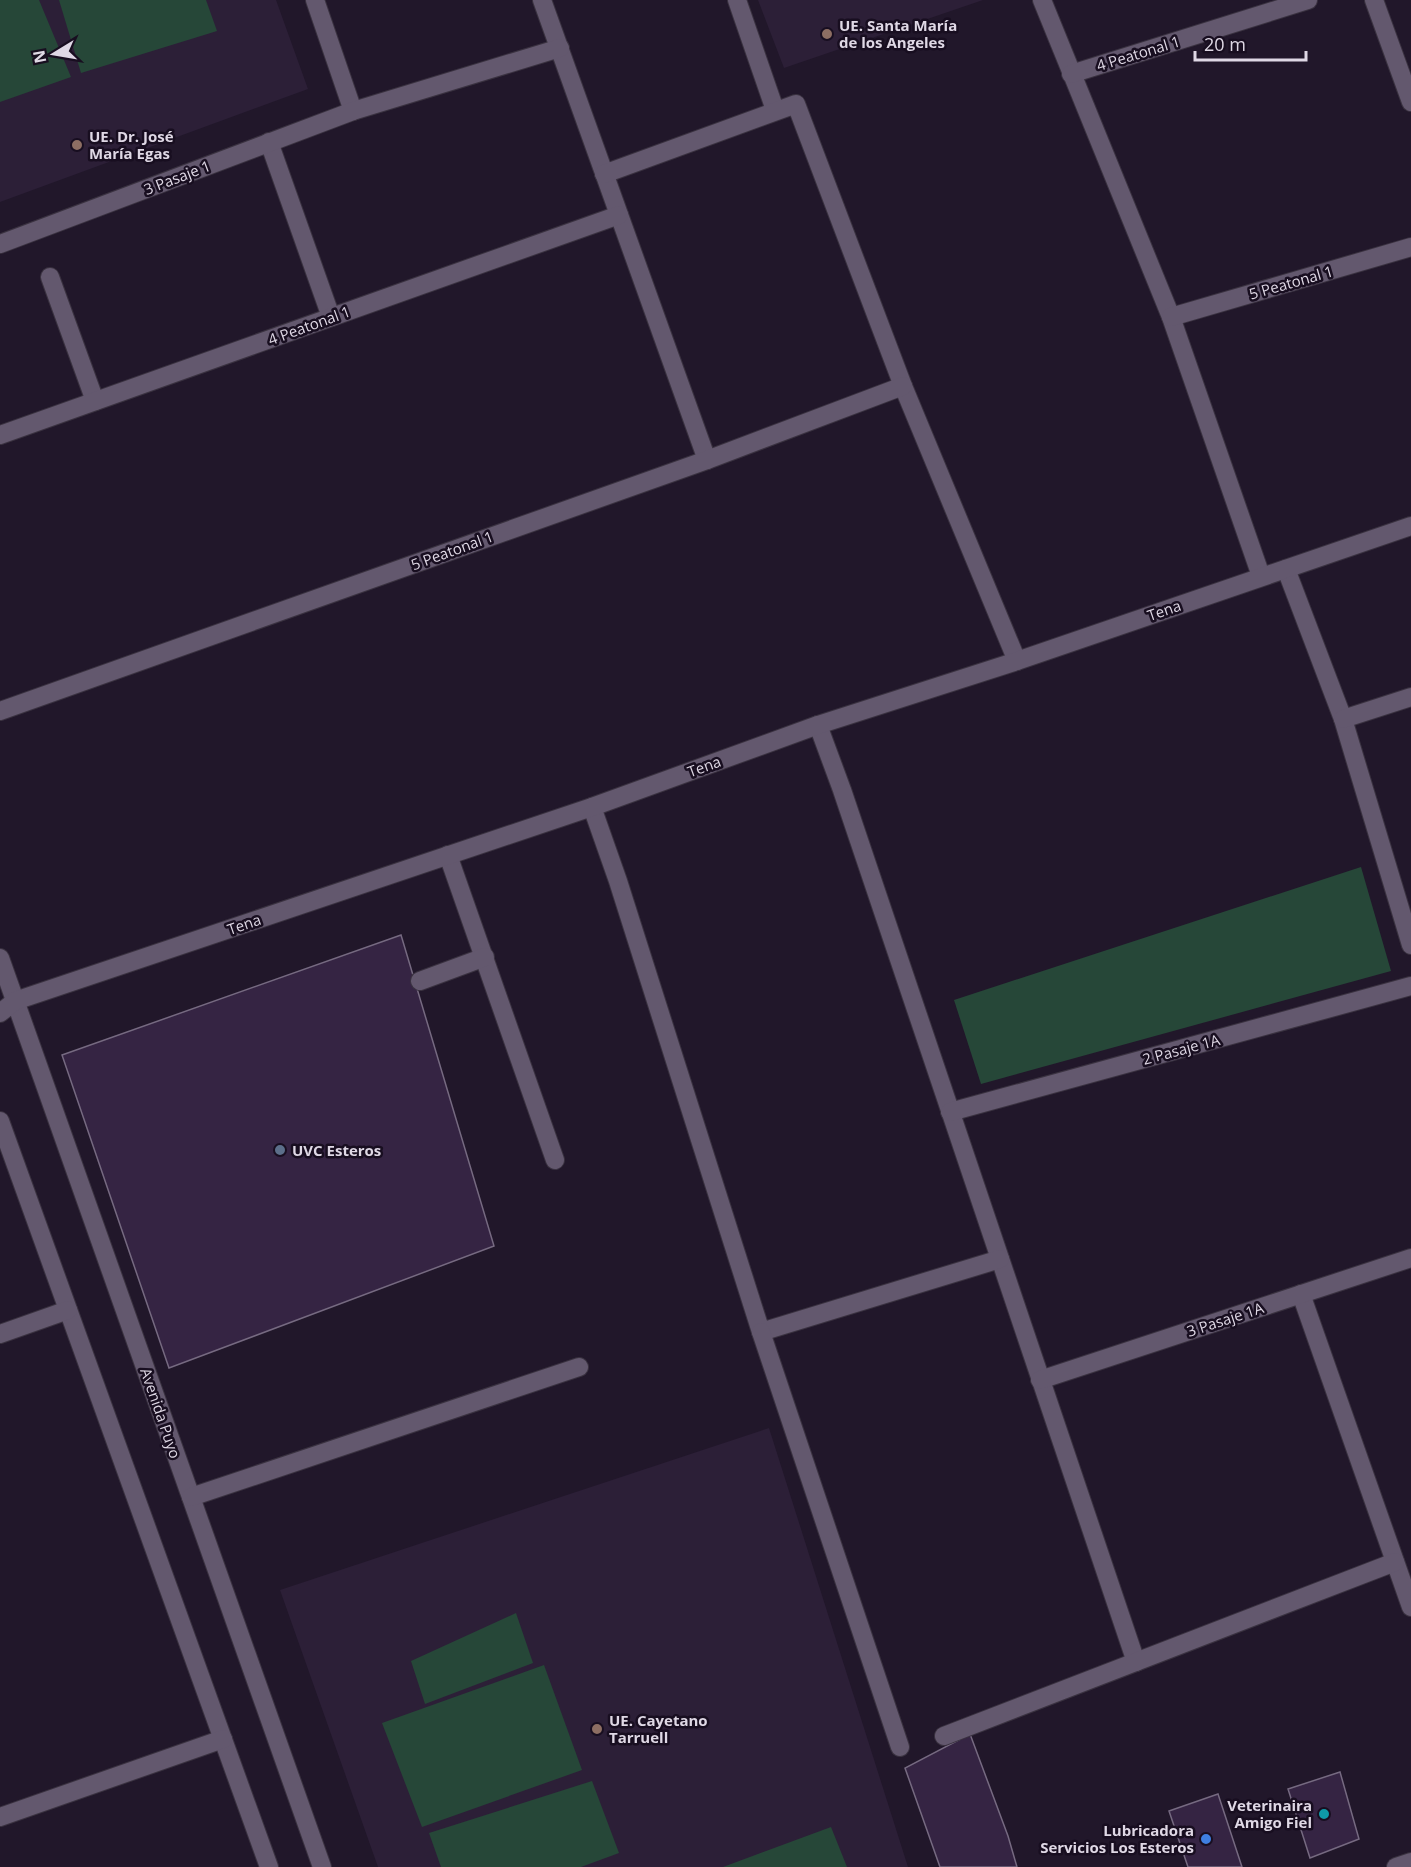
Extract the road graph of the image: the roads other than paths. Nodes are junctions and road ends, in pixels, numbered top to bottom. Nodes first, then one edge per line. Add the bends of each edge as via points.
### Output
1 (315, 0) edge
2 (542, 0) edge
3 (737, 0) edge
4 (1042, 0) edge
5 (1308, 0) edge
6 (1374, 0) edge
7 (560, 48) junction
8 (1071, 74) junction
9 (1411, 102) edge
10 (776, 110) junction
11 (353, 111) junction
12 (269, 142) junction
13 (604, 174) junction
14 (619, 215) junction
15 (0, 244) edge
16 (1411, 247) edge
17 (50, 277) dead end
18 (331, 317) junction
19 (1171, 317) junction
20 (903, 386) junction
21 (95, 401) junction
22 (0, 435) edge
23 (707, 460) junction
24 (1411, 526) edge
25 (1286, 569) junction
26 (1261, 576) junction
27 (1017, 661) junction
28 (1411, 697) edge
29 (0, 711) edge
30 (1343, 719) junction
31 (818, 725) junction
32 (592, 807) junction
33 (448, 855) junction
34 (1411, 945) edge
35 (485, 957) junction
36 (0, 958) edge
37 (420, 981) dead end
38 (1411, 986) edge
39 (15, 1001) junction
40 (0, 1013) edge
41 (950, 1112) junction
42 (0, 1121) edge
43 (555, 1160) dead end
44 (1000, 1258) junction
45 (1411, 1258) edge
46 (1301, 1294) junction
47 (68, 1310) junction
48 (761, 1332) junction
49 (0, 1334) edge
50 (579, 1367) dead end
51 (1040, 1380) junction
52 (191, 1497) junction
53 (1395, 1562) junction
54 (1411, 1607) edge
55 (1136, 1662) junction
56 (944, 1736) dead end
57 (223, 1739) junction
58 (900, 1747) dead end
59 (0, 1817) edge
60 (1411, 1862) edge
61 (269, 1867) edge
62 (322, 1867) edge
63 (1396, 1867) edge

1 - 11 street
2 - 7 street
3 - 10 street
4 - 8 street
5 - 8 street, 4 Peatonal 1
6 - 9 street
7 - 11 street, 3 Pasaje 1
7 - 13 street
8 - 19 street
10 - 13 street
10 - 20 street via 796,104
11 - 12 street, 3 Pasaje 1
12 - 15 street, 3 Pasaje 1
12 - 18 street
13 - 14 street
14 - 18 street, 4 Peatonal 1
14 - 23 street
16 - 19 street, 5 Peatonal 1
17 - 21 street
18 - 21 street, 4 Peatonal 1
19 - 26 street
20 - 23 street, 5 Peatonal 1
20 - 27 street
21 - 22 street, 4 Peatonal 1
23 - 29 street, 5 Peatonal 1
24 - 25 street, Tena
25 - 26 street, Tena
25 - 30 street
26 - 27 street, Tena
27 - 31 street, Tena
28 - 30 street
30 - 34 street
31 - 32 street, Tena
31 - 41 street
32 - 33 street, Tena
32 - 48 street
33 - 35 street
33 - 39 street, Tena
35 - 37 street
35 - 43 street
36 - 39 street, Avenida Puyo
38 - 41 street, 2 Pasaje 1A
39 - 40 street, Tena
39 - 52 street, Avenida Puyo
41 - 44 street
42 - 47 street
44 - 48 street
44 - 51 street
45 - 46 street, 3 Pasaje 1A
46 - 51 street, 3 Pasaje 1A
46 - 53 street
47 - 49 street
47 - 57 street
48 - 58 street
50 - 52 street
51 - 55 street
52 - 62 street, Avenida Puyo
53 - 54 street
53 - 55 street
55 - 56 street
57 - 59 street
57 - 61 street
60 - 63 street

